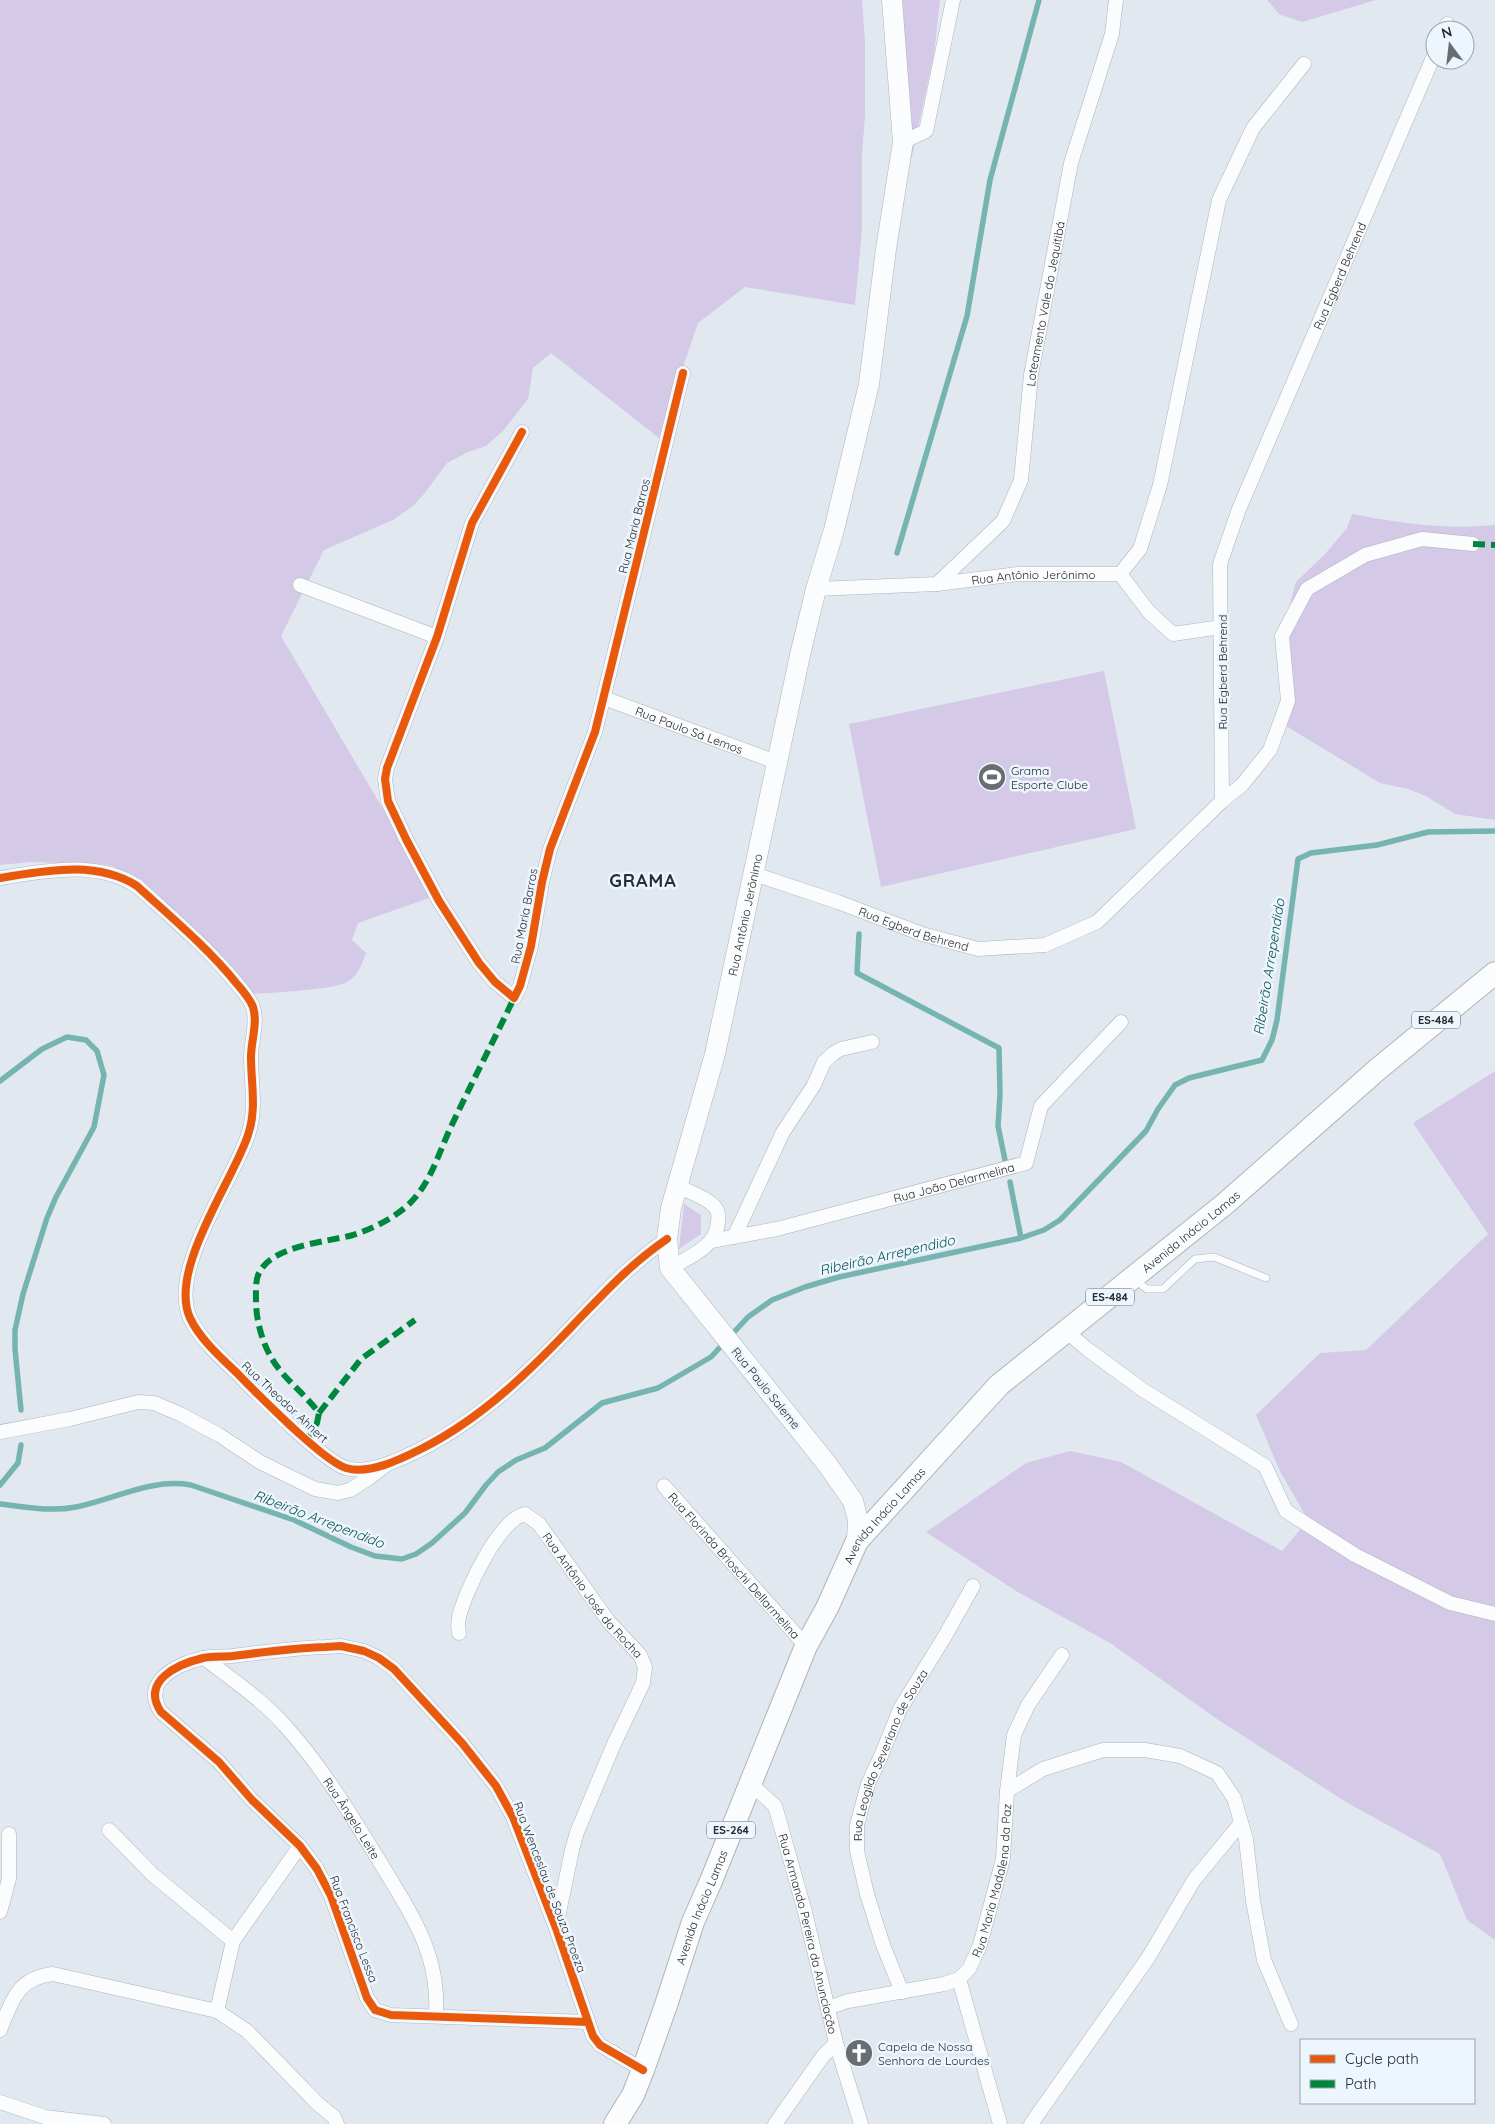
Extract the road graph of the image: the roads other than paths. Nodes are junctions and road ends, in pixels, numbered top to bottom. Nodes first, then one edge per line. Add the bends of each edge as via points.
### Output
1 (892, 0) edge
2 (952, 0) edge
3 (1116, 0) edge
4 (1304, 64) dead end
5 (1428, 70) edge
6 (903, 142) junction
7 (682, 373) dead end
8 (522, 432) dead end
9 (1473, 544) dead end
10 (1120, 574) junction
11 (937, 584) junction
12 (300, 585) dead end
13 (816, 589) junction
14 (1221, 627) junction
15 (437, 637) junction
16 (604, 698) junction
17 (776, 762) junction
18 (1222, 801) junction
19 (754, 874) junction
20 (0, 878) edge
21 (1495, 973) edge
22 (1121, 1022) dead end
23 (872, 1042) dead end
24 (678, 1186) junction
25 (734, 1237) junction
26 (667, 1239) junction
27 (711, 1242) junction
28 (670, 1268) junction
29 (1132, 1278) junction
30 (1266, 1278) dead end
31 (1066, 1332) junction
32 (0, 1432) edge
33 (388, 1463) junction
34 (664, 1486) dead end
35 (857, 1541) junction
36 (972, 1586) dead end
37 (1495, 1614) edge
38 (459, 1633) dead end
39 (806, 1646) junction
40 (1062, 1654) dead end
41 (204, 1658) junction
42 (185, 1664) joint
43 (750, 1783) junction
44 (1007, 1791) junction
45 (1241, 1823) junction
46 (109, 1830) dead end
47 (9, 1834) dead end
48 (300, 1846) junction
49 (0, 1912) edge
50 (556, 1928) junction
51 (233, 1940) junction
52 (959, 1979) junction
53 (902, 1992) junction
54 (828, 2008) junction
55 (217, 2011) junction
56 (436, 2016) junction
57 (588, 2022) junction
58 (1291, 2024) dead end
59 (0, 2030) edge
60 (836, 2043) junction
61 (643, 2070) junction
62 (0, 2102) edge
63 (620, 2122) edge
64 (104, 2124) edge
65 (337, 2124) edge
66 (775, 2124) edge
67 (861, 2124) edge
68 (1000, 2124) edge
69 (1031, 2124) edge

1 - 6 main road, Rua Antônio Jerônimo
2 - 6 street via 926,131
3 - 11 street, Loteamento Vale do Jequitibá via 1112,34 1071,163 1031,375 1021,480 1003,521
4 - 10 street via 1253,128 1219,200 1160,485 1140,549
5 - 14 street, Rua Egberd Behrend via 1239,509 1220,564
6 - 13 main road, Rua Antônio Jerônimo via 869,384 834,530
7 - 16 street, Rua Maria Barros
8 - 15 street, Rua Maria Barros via 472,524
9 - 18 street via 1422,539 1365,555 1307,589 1282,636 1288,701 1270,750 1242,785
10 - 11 street, Rua Antônio Jerônimo via 1018,574
10 - 14 street via 1149,612 1173,634
11 - 13 street, Rua Antônio Jerônimo
12 - 15 street
13 - 17 main road, Rua Antônio Jerônimo
14 - 18 street, Rua Egberd Behrend
15 - 16 street, Rua Maria Barros via 387,768 385,791 439,901 478,963 514,998 531,946 550,849 596,732
16 - 17 street, Rua Paulo Sá Lemos
17 - 19 main road, Rua Antônio Jerônimo
18 - 19 street, Rua Egberd Behrend via 1097,922 1045,944 978,949 922,934
19 - 24 main road, Rua Antônio Jerônimo via 715,1054
20 - 33 street, Rua Theodor Ahnert via 55,869 94,871 120,877 137,886 212,956 244,992 254,1012 251,1056 254,1108 249,1134 196,1250 186,1292 187,1310 202,1336 221,1358 307,1442 343,1468 357,1470
21 - 29 main road, Avenida Inácio Lamas / ES-484 via 1378,1069 1226,1204
22 - 25 street, Rua João Delarmelina via 1041,1106 1026,1163
23 - 25 street via 841,1049 824,1062 814,1085 783,1132
24 - 26 main road, Rua Antônio Jerônimo
24 - 27 street via 707,1201 718,1212 718,1230
25 - 27 street, Rua João Delarmelina
26 - 28 main road
26 - 33 street, Rua Theodor Ahnert via 622,1273 501,1396 453,1431
27 - 28 street
28 - 35 main road, Rua Paulo Saleme via 853,1501 858,1520
29 - 30 lane via 1147,1289 1163,1289 1195,1259 1214,1257
29 - 31 main road, Avenida Inácio Lamas / ES-484
31 - 35 main road, Avenida Inácio Lamas / ES-484 via 999,1385
31 - 37 street via 1143,1390 1265,1466 1286,1511 1355,1555 1450,1603
32 - 33 street via 138,1402 154,1403 180,1414 260,1462 315,1489 338,1493 350,1490
34 - 39 street, Rua Florinda Brioschi Dellarmelina
35 - 39 main road, Avenida Inácio Lamas / ES-264
36 - 53 street, Rua Leogildo Severiano de Souza via 946,1636 900,1708 868,1784 857,1825 857,1851 867,1894
38 - 50 street, Rua Antônio José da Rocha via 458,1620 483,1560 516,1517 525,1514 539,1524 609,1622 643,1660 643,1683 614,1744 572,1850
39 - 43 main road, Avenida Inácio Lamas / ES-264
40 - 44 street, Rua Maria Madalena da Paz via 1028,1705 1014,1735
41 - 42 street, Rua Wenceslau de Souza Proeza
41 - 50 street, Rua Wenceslau de Souza Proeza via 341,1646 364,1652 386,1663 462,1743 503,1796
41 - 56 street, Rua Ângelo Leite via 254,1696 287,1728 364,1835 425,1943 435,1985
42 - 48 street, Rua Francisco Lessa via 159,1681 153,1696 161,1712 219,1762 252,1800
43 - 54 street, Rua Armando Pereira da Anunciação via 775,1806
43 - 61 main road, Avenida Inácio Lamas / ES-264 via 693,1922
44 - 45 street via 1043,1769 1103,1750 1145,1750 1180,1756 1217,1773 1234,1798
44 - 52 street, Rua Maria Madalena da Paz via 1003,1859 980,1945 969,1969
45 - 58 street via 1264,1960
45 - 69 street via 1194,1880 1148,1958
46 - 51 street via 152,1874
47 - 49 street via 9,1879
48 - 51 street
48 - 56 street, Rua Francisco Lessa via 326,1884 367,1998 375,2010 390,2016
50 - 57 street, Rua Wenceslau de Souza Proeza
51 - 55 street
52 - 53 street
52 - 68 street
53 - 54 street via 848,2001
54 - 60 street, Rua Armando Pereira da Anunciação
55 - 59 street via 53,1974 28,1981 17,1992
55 - 65 street via 247,2031 334,2117
56 - 57 street, Rua Francisco Lessa
57 - 61 street, Rua Wenceslau de Souza Proeza via 600,2045
60 - 66 street
60 - 67 street, Rua Armando Pereira da Anunciação
61 - 63 main road, Avenida Inácio Lamas / ES-264
62 - 64 street via 45,2117

